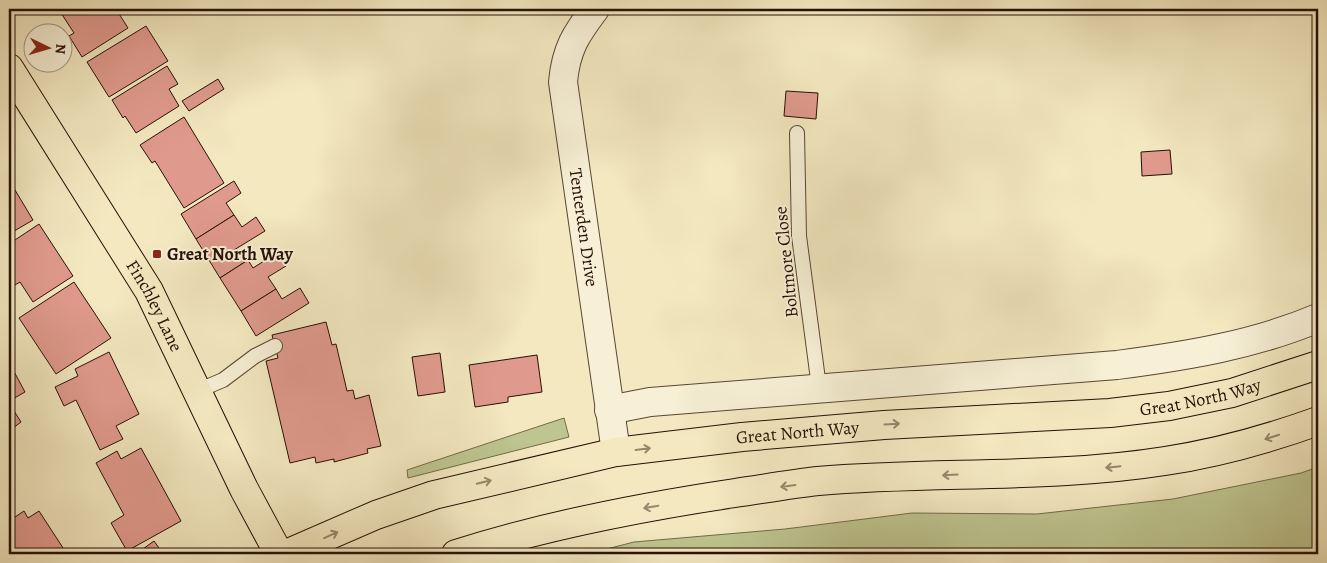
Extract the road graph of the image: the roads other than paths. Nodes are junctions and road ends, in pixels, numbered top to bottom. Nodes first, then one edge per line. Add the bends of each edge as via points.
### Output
1 (595, 9) edge
2 (9, 68) edge
3 (797, 133) dead end
4 (1318, 318) edge
5 (275, 346) dead end
6 (1318, 364) edge
7 (820, 387) junction
8 (197, 391) junction
9 (609, 410) junction
10 (1318, 422) edge
11 (616, 452) junction
12 (279, 554) edge
13 (286, 554) edge
14 (456, 554) edge

1 - 9 street, Tenterden Drive via 574,37 565,60 563,82
2 - 8 main road, Finchley Lane via 149,291
3 - 7 lane, Boltmore Close via 799,236
4 - 7 street via 1259,339 1185,356 1088,368
5 - 8 lane via 255,356 224,380
11 -> 6 main road, Great North Way via 884,425 1110,413 1168,406 1232,392
7 - 9 street via 650,402
8 - 12 main road, Finchley Lane
9 - 11 street, Tenterden Drive
10 -> 14 main road via 1208,454 1164,462 1106,468 817,481 699,498 610,514
13 -> 11 main road, Great North Way via 376,515 434,495

